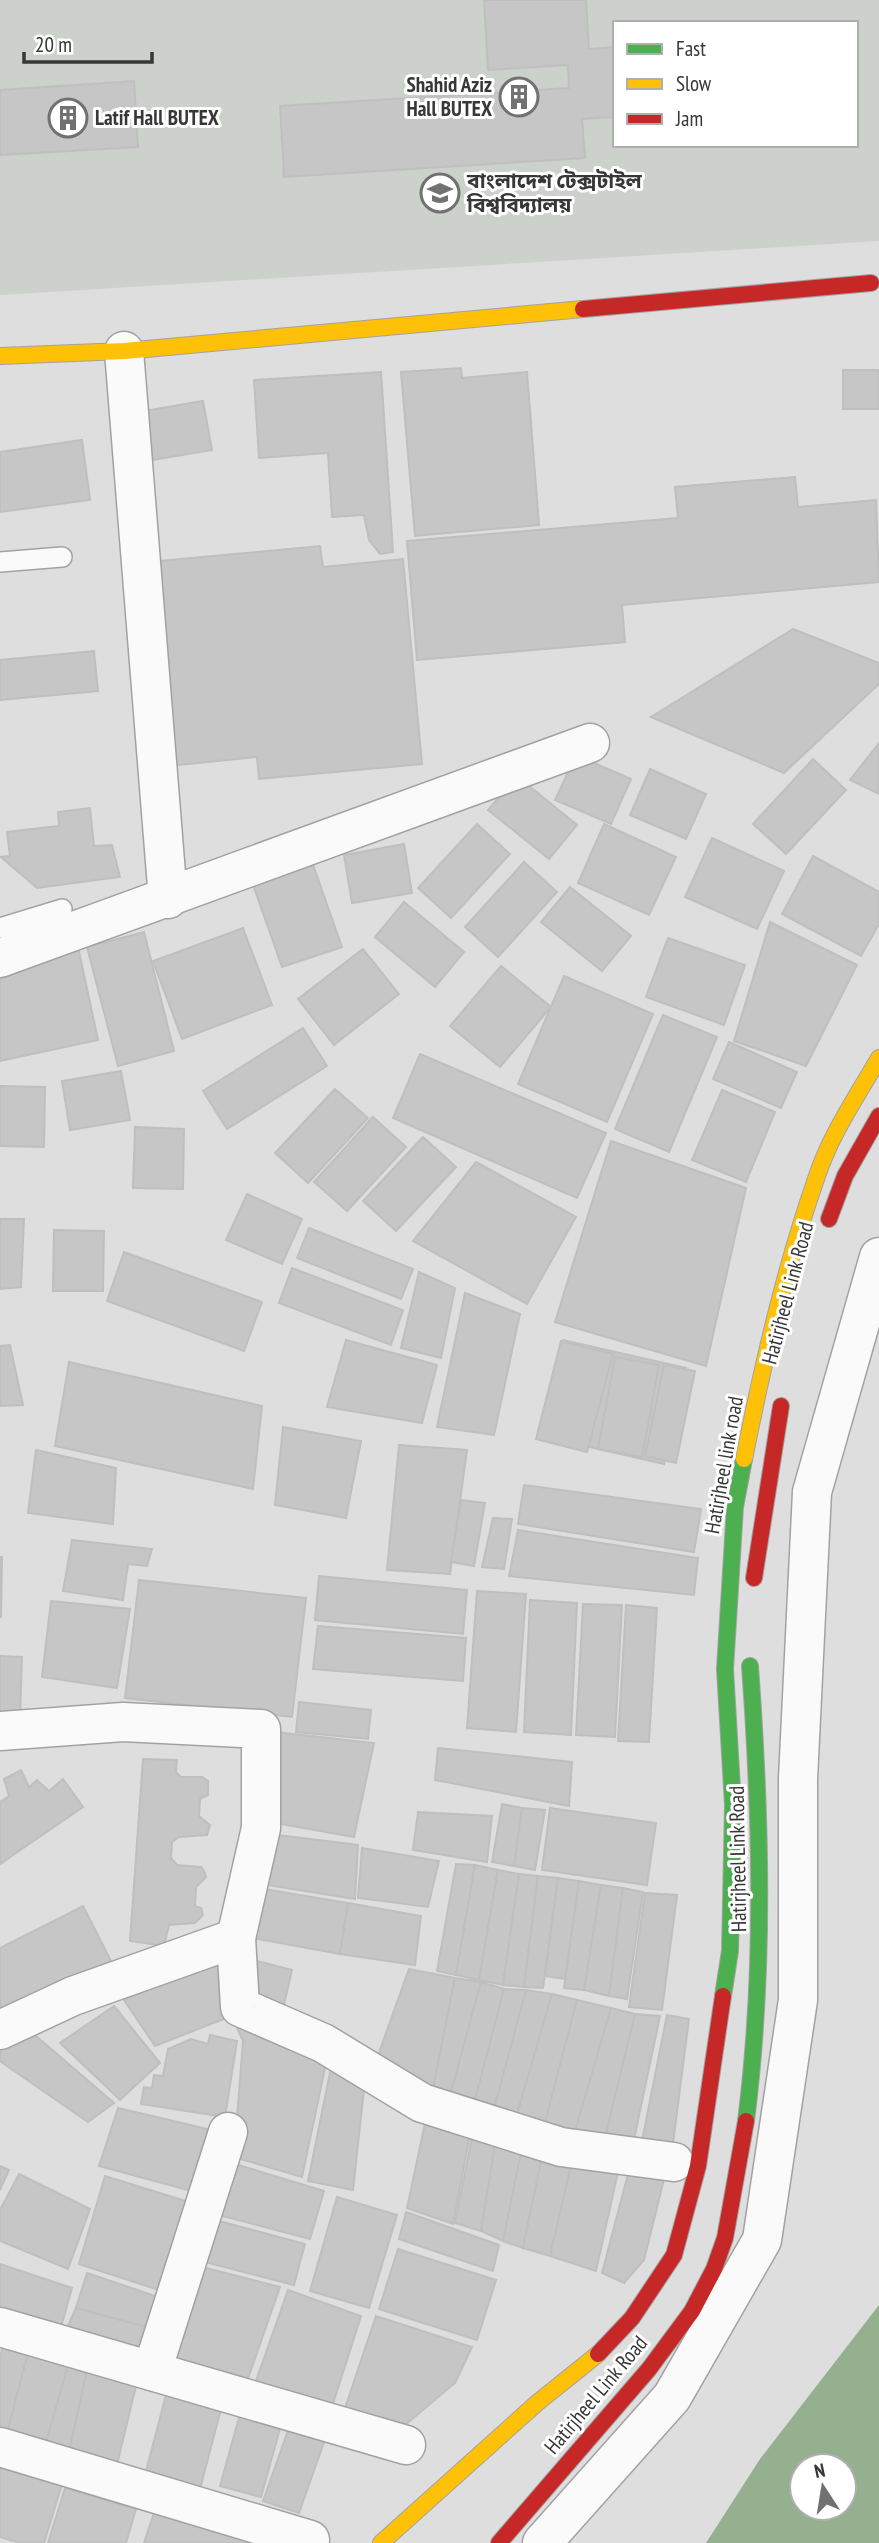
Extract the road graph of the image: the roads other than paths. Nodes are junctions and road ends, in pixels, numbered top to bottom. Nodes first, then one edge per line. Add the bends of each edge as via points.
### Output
1 (871, 283) dead end
2 (124, 351) junction
3 (0, 356) edge
4 (62, 557) dead end
5 (0, 562) edge
6 (590, 743) dead end
7 (168, 899) junction
8 (62, 909) dead end
9 (0, 928) edge
10 (0, 958) edge
11 (879, 1058) edge
12 (879, 1116) edge
13 (826, 1232) dead end
14 (879, 1257) edge
15 (785, 1388) dead end
16 (729, 1566) joint
17 (752, 1601) dead end
18 (750, 1651) dead end
19 (0, 1731) edge
20 (236, 1938) junction
21 (0, 2030) edge
22 (733, 2075) junction
23 (228, 2132) dead end
24 (674, 2162) dead end
25 (0, 2327) edge
26 (152, 2371) junction
27 (406, 2445) dead end
28 (0, 2447) edge
29 (310, 2540) dead end
30 (381, 2543) edge
31 (499, 2543) edge
32 (542, 2543) edge

1 - 2 main road
2 - 3 main road
2 - 7 street
4 - 5 lane
6 - 7 street
7 - 10 street
8 - 9 lane
11 - 16 main road, Hatirjheel link road via 834,1136 814,1187 762,1368 735,1507
12 - 13 main road, Hatirjheel Link Road via 845,1176
14 - 32 street via 812,1492 798,1779 798,2000 762,2240 672,2397
15 - 17 main road, Hatirjheel Link Road via 756,1550
16 - 22 main road, Hatirjheel Link Road via 725,1669 733,1805
18 - 22 main road, Hatirjheel Link Road via 761,1901
19 - 20 street via 122,1723 261,1729 261,1828
20 - 21 street via 73,1996
20 - 24 street via 240,2007 323,2043 422,2103 561,2147
22 - 30 main road, Hatirjheel Link Road via 674,2255 632,2318 598,2354
22 - 31 main road, Hatirjheel Link Road via 735,2190 714,2269 679,2329 642,2377
23 - 26 street
25 - 26 street
26 - 27 street
28 - 29 street

